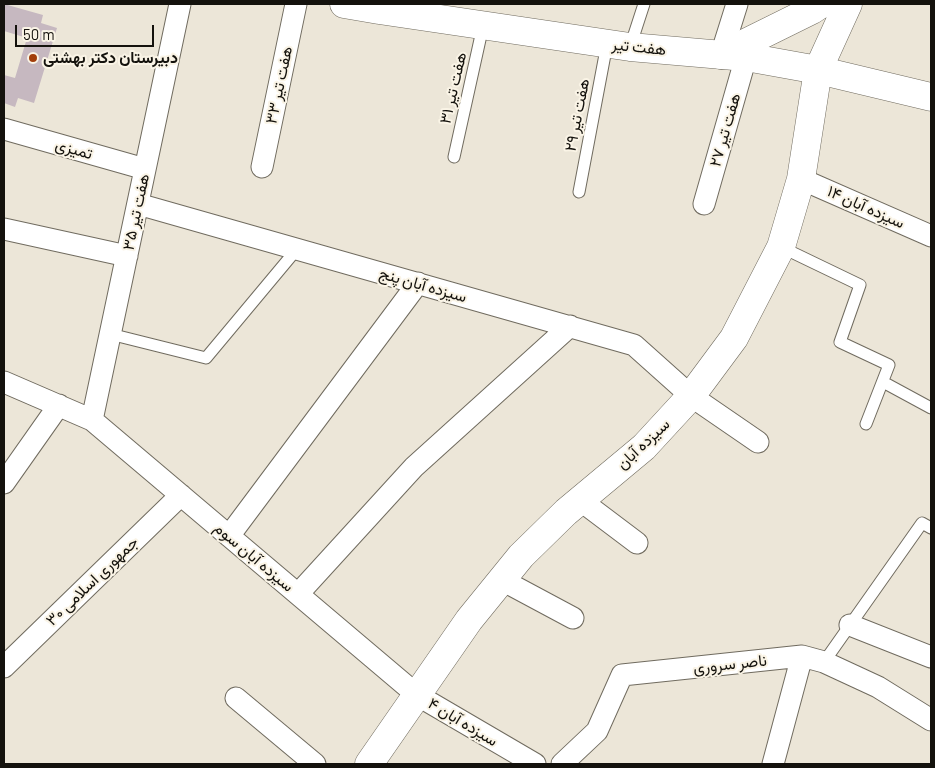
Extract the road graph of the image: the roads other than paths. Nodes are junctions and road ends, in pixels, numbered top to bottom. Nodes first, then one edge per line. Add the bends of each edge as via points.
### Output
1 (180, 4) edge
2 (296, 4) edge
3 (344, 4) edge
4 (644, 4) edge
5 (738, 4) edge
6 (821, 4) edge
7 (848, 4) edge
8 (484, 26) junction
9 (619, 46) junction
10 (733, 56) junction
11 (818, 70) junction
12 (931, 97) edge
13 (4, 129) edge
14 (454, 157) dead end
15 (262, 167) dead end
16 (145, 170) junction
17 (801, 178) junction
18 (579, 192) dead end
19 (138, 204) junction
20 (704, 204) dead end
21 (4, 229) edge
22 (931, 236) edge
23 (781, 247) junction
24 (297, 249) junction
25 (126, 256) junction
26 (418, 283) junction
27 (570, 326) junction
28 (110, 334) junction
29 (4, 382) edge
30 (882, 382) junction
31 (691, 396) junction
32 (59, 405) junction
33 (931, 408) edge
34 (92, 420) junction
35 (866, 424) dead end
36 (758, 442) dead end
37 (14, 454) edge
38 (4, 483) edge
39 (181, 495) junction
40 (580, 500) junction
41 (931, 528) edge
42 (229, 536) junction
43 (637, 543) dead end
44 (502, 580) junction
45 (298, 594) junction
46 (573, 618) dead end
47 (850, 625) junction
48 (802, 656) junction
49 (931, 657) edge
50 (824, 662) junction
51 (4, 667) edge
52 (417, 694) junction
53 (236, 698) dead end
54 (931, 720) edge
55 (315, 764) edge
56 (369, 764) edge
57 (535, 764) edge
58 (562, 764) edge
59 (773, 764) edge

1 - 16 street, هفت تیر ۳۵
2 - 15 street, هفت تیر ۳۳
3 - 8 street, هفت تیر
4 - 9 lane, هفت تیر ۲۹
5 - 10 street, هفت تیر ۲۷
6 - 10 street
7 - 11 street, سیزده آبان
8 - 9 street, هفت تیر
8 - 14 lane, هفت تیر ۳۱
9 - 10 street, هفت تیر
9 - 18 lane, هفت تیر ۲۹
10 - 11 street, هفت تیر
10 - 20 street, هفت تیر ۲۷
11 - 12 street, هفت تیر
11 - 17 street, سیزده آبان
13 - 16 street, تمیزی
16 - 19 street, هفت تیر ۳۵
17 - 22 street, سیزده آبان ۱۴
17 - 23 street, سیزده آبان
19 - 24 street, سیزده آبان پنج
19 - 25 street, هفت تیر ۳۵
21 - 25 street
23 - 30 lane via 860,285 840,342 889,365
23 - 31 street, سیزده آبان via 734,338
24 - 26 street, سیزده آبان پنج
24 - 28 lane via 206,358
25 - 28 street, هفت تیر ۳۵
26 - 27 street, سیزده آبان پنج
26 - 42 street
27 - 31 street, سیزده آبان پنج via 634,345
27 - 45 street via 414,467
28 - 34 street, هفت تیر ۳۵
29 - 32 street, سیزده آبان سوم
30 - 33 lane
30 - 35 lane
31 - 36 street, سیزده آبان پنج
31 - 40 street, سیزده آبان via 644,447
32 - 34 street, سیزده آبان سوم
32 - 37 street
34 - 39 street, سیزده آبان سوم
37 - 38 street
39 - 42 street, سیزده آبان سوم
39 - 51 street, جمهوری اسلامی ۳۰
40 - 43 street
40 - 44 street, سیزده آبان via 521,556
41 - 47 lane via 922,523
42 - 45 street, سیزده آبان سوم
44 - 46 street
44 - 52 street, سیزده آبان
45 - 52 street, سیزده آبان سوم
47 - 49 street
47 - 50 lane
48 - 50 street, ناصر سروری
48 - 58 street, ناصر سروری via 622,675 597,731
48 - 59 street
50 - 54 street, ناصر سروری via 878,687
52 - 56 street, سیزده آبان
52 - 57 street, سیزده آبان ۴
53 - 55 street

